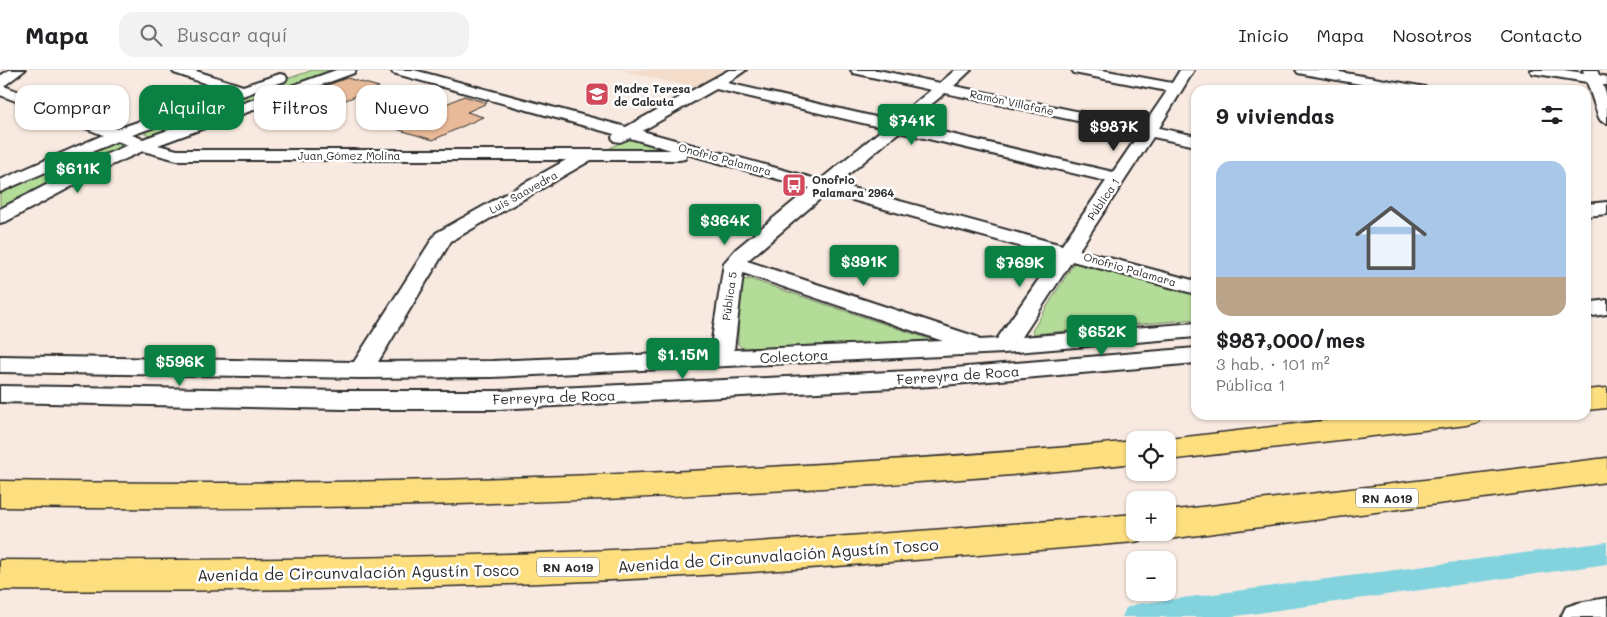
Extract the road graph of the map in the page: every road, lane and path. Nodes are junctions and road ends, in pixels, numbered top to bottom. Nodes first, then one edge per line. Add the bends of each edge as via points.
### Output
1 (18, 70) edge
2 (179, 70) edge
3 (350, 70) edge
4 (398, 70) edge
5 (739, 70) edge
6 (858, 70) edge
7 (964, 70) edge
8 (1079, 70) edge
9 (1187, 70) edge
10 (1303, 70) edge
11 (1537, 70) edge
12 (294, 73) dead end
13 (1334, 75) junction
14 (1597, 76) edge
15 (0, 83) edge
16 (714, 84) junction
17 (225, 85) edge
18 (1331, 85) edge
19 (1391, 85) edge
20 (943, 88) junction
21 (1176, 88) junction
22 (0, 90) edge
23 (244, 91) edge
24 (1602, 120) edge
25 (139, 126) edge
26 (897, 127) junction
27 (1149, 131) junction
28 (628, 133) junction
29 (117, 134) junction
30 (1191, 140) edge
31 (143, 145) junction
32 (588, 155) junction
33 (710, 155) junction
34 (1117, 178) junction
35 (824, 185) junction
36 (0, 187) edge
37 (1607, 208) edge
38 (1591, 210) edge
39 (0, 216) edge
40 (1067, 252) junction
41 (734, 263) junction
42 (1191, 287) edge
43 (1607, 307) edge
44 (1591, 309) edge
45 (1191, 330) edge
46 (993, 346) junction
47 (1191, 355) edge
48 (721, 359) junction
49 (0, 364) edge
50 (360, 370) junction
51 (0, 394) edge
52 (1607, 398) edge
53 (1591, 400) edge
54 (1423, 420) edge
55 (1176, 448) edge
56 (1126, 453) edge
57 (1607, 470) edge
58 (0, 494) edge
59 (1176, 523) edge
60 (1126, 529) edge
61 (0, 575) edge
62 (1607, 612) edge
63 (1578, 617) edge

1 - 15 street
2 - 17 street
3 - 31 street
4 - 28 street, Onofrio Palamara
5 - 16 street, Luis Saavedra
6 - 20 street, Ramón Villafañe
7 - 20 street, Pública 5
8 - 21 street
9 - 21 street, Pública 1
10 - 13 street
11 - 14 street
12 - 23 street
13 - 18 street
13 - 19 street
14 - 24 street
16 - 26 street
16 - 28 street, Luis Saavedra
20 - 26 street, Pública 5
20 - 27 street, Ramón Villafañe
21 - 27 street, Pública 1
22 - 29 street, Juan Gómez Molina
25 - 29 street
26 - 34 street
26 - 35 street, Pública 5
27 - 30 street, Ramón Villafañe
27 - 34 street, Pública 1
28 - 32 street, Luis Saavedra
28 - 33 street, Onofrio Palamara
29 - 31 street, Juan Gómez Molina
29 - 36 street
31 - 32 street, Juan Gómez Molina via 177,155
31 - 39 street
32 - 33 street, Juan Gómez Molina
32 - 50 street, Luis Saavedra via 444,238
33 - 35 street, Onofrio Palamara
34 - 40 street, Pública 1
35 - 40 street, Onofrio Palamara
35 - 41 street, Pública 5
37 - 38 street
40 - 42 street, Onofrio Palamara
40 - 46 street, Pública 1
41 - 46 street
41 - 48 street, Pública 5
43 - 44 street
45 - 46 street, Colectora
46 - 48 street, Colectora
47 - 51 street, Ferreyra de Roca via 931,378 498,400
48 - 50 street, Colectora via 492,369
49 - 50 street
52 - 53 highway
54 - 55 highway
56 - 58 highway via 822,476 487,492 290,497
57 - 59 highway, RN A019
60 - 61 highway, Avenida de Circunvalación Agustín Tosco / RN A019 via 814,554 622,565 233,576
62 - 63 street

